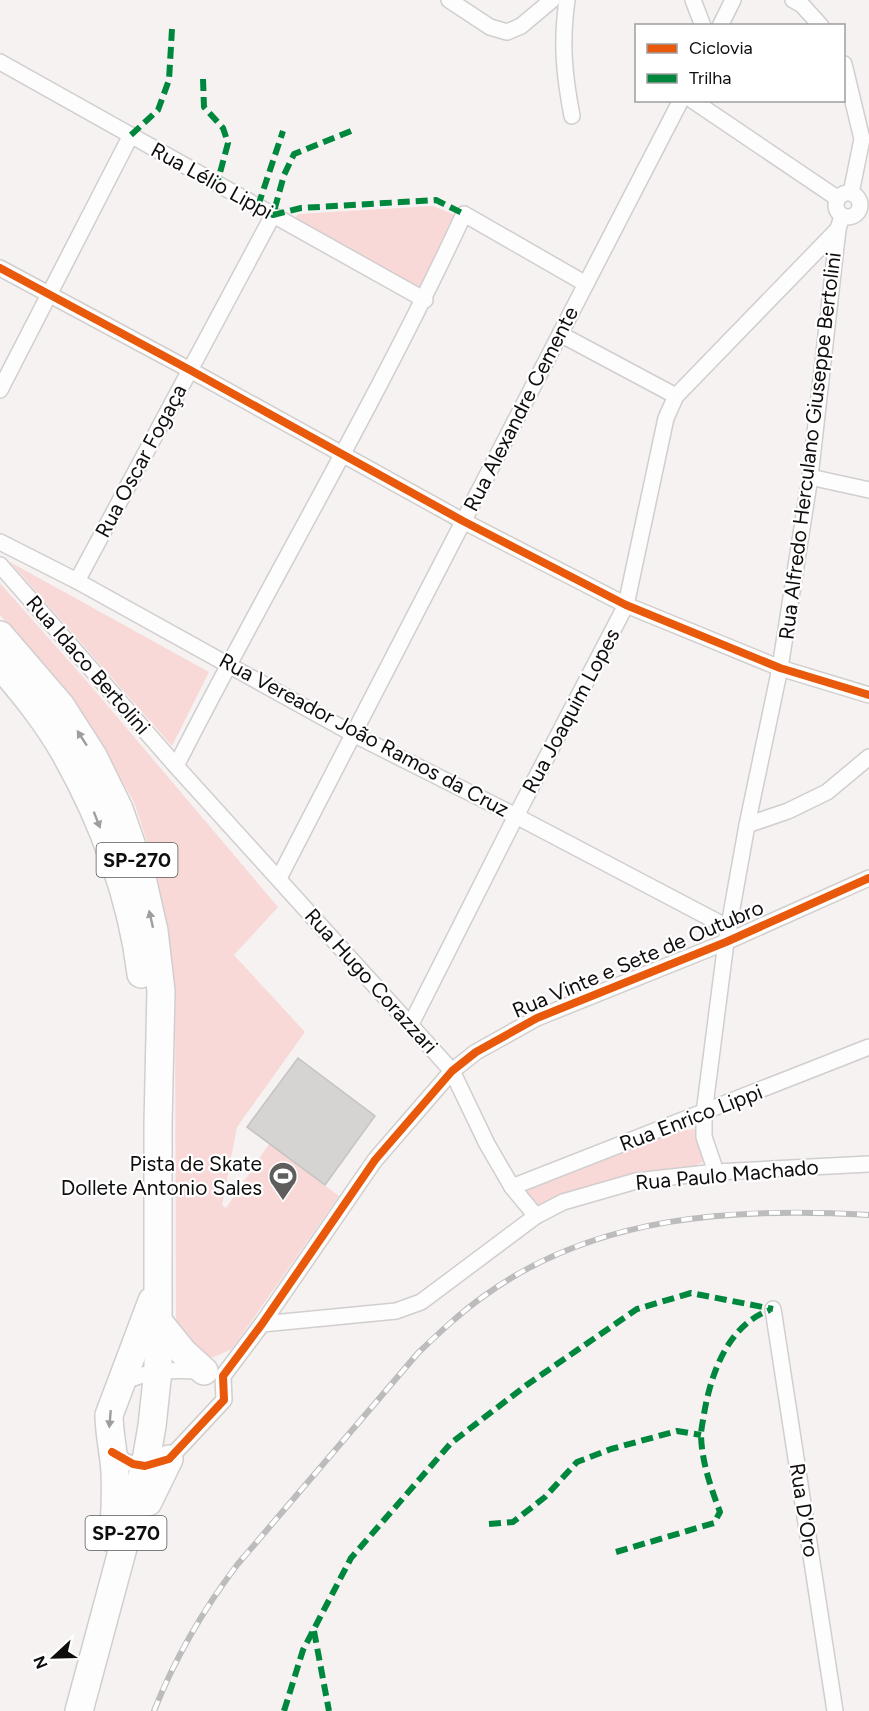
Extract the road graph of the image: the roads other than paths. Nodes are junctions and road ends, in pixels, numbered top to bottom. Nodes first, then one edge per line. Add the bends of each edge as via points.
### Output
1 (448, 0) edge
2 (552, 0) edge
3 (567, 0) edge
4 (693, 0) edge
5 (733, 0) edge
6 (793, 0) edge
7 (702, 24) edge
8 (721, 24) edge
9 (819, 24) edge
10 (0, 62) edge
11 (845, 72) edge
12 (680, 102) edge
13 (695, 102) edge
14 (572, 116) dead end
15 (131, 135) junction
16 (854, 202) edge
17 (273, 215) junction
18 (840, 222) junction
19 (0, 268) edge
20 (586, 284) junction
21 (48, 295) junction
22 (424, 300) junction
23 (560, 334) junction
24 (190, 370) junction
25 (0, 390) edge
26 (676, 396) junction
27 (341, 455) junction
28 (810, 477) junction
29 (869, 490) edge
30 (463, 521) junction
31 (0, 542) edge
32 (0, 565) edge
33 (77, 580) junction
34 (626, 605) junction
35 (0, 635) edge
36 (228, 664) junction
37 (0, 665) edge
38 (780, 669) junction
39 (869, 695) edge
40 (353, 734) junction
41 (869, 758) edge
42 (176, 766) junction
43 (516, 816) junction
44 (747, 825) junction
45 (279, 878) junction
46 (869, 878) edge
47 (728, 935) junction
48 (411, 1024) junction
49 (869, 1047) edge
50 (452, 1071) junction
51 (704, 1113) junction
52 (158, 1124) junction
53 (869, 1164) edge
54 (716, 1172) junction
55 (512, 1187) junction
56 (537, 1216) junction
57 (157, 1285) junction
58 (773, 1309) dead end
59 (158, 1321) junction
60 (262, 1324) junction
61 (158, 1370) junction
62 (213, 1373) junction
63 (120, 1384) junction
64 (112, 1452) junction
65 (157, 1462) junction
66 (108, 1600) junction
67 (79, 1711) edge
68 (835, 1711) edge

1 - 2 street via 490,27 507,32 521,26
3 - 14 street via 563,59
4 - 7 street
5 - 8 street
6 - 9 street
10 - 15 street, Rua Lélio Lippi
11 - 16 street via 862,139
12 - 20 street, Rua Alexandre Cemente
13 - 16 street
15 - 17 street, Rua Lélio Lippi
15 - 21 street
16 - 18 street via 836,210
17 - 22 street, Rua Lélio Lippi
17 - 24 street, Rua Oscar Fogaça
18 - 26 street, Rua Joaquim Lopes
18 - 28 street, Rua Alfredo Herculano Giuseppe Bertolini
19 - 21 street
20 - 22 street via 464,214
20 - 23 street, Rua Alexandre Cemente
21 - 24 street
21 - 25 street
22 - 27 street
23 - 26 street
23 - 30 street, Rua Alexandre Cemente
24 - 27 street
24 - 33 street, Rua Oscar Fogaça
26 - 34 street, Rua Joaquim Lopes via 666,418
27 - 30 street
27 - 36 street
28 - 29 street
28 - 38 street, Rua Alfredo Herculano Giuseppe Bertolini
30 - 34 street
30 - 40 street, Rua Alexandre Cemente
31 - 33 street, Rua Vereador João Ramos da Cruz
32 - 42 street, Rua Idaco Bertolini
33 - 36 street, Rua Vereador João Ramos da Cruz
34 - 38 street
34 - 43 street, Rua Joaquim Lopes
52 -> 35 highway, SP-270 via 160,991 154,931 140,869 120,809 93,756 61,706
36 - 40 street, Rua Vereador João Ramos da Cruz
36 - 42 street
37 -> 52 highway, SP-270 via 65,753 94,810 127,899 138,947
38 - 39 street
38 - 44 street, Rua Alfredo Herculano Giuseppe Bertolini
40 - 43 street, Rua Vereador João Ramos da Cruz
40 - 45 street, Rua Alexandre Cemente
41 - 44 street via 827,792
42 - 45 street, Rua Hugo Corazzari
43 - 47 street, Rua Vereador João Ramos da Cruz
43 - 48 street, Rua Joaquim Lopes
44 - 47 street, Rua Alfredo Herculano Giuseppe Bertolini
45 - 48 street, Rua Hugo Corazzari
46 - 47 street, Rua Vinte e Sete de Outubro
47 - 50 street, Rua Vinte e Sete de Outubro via 537,1018 476,1052
47 - 51 street, Rua Alfredo Herculano Giuseppe Bertolini
48 - 50 street, Rua Hugo Corazzari
49 - 51 street, Rua Enrico Lippi
50 - 55 street, Rua Hugo Corazzari
50 - 60 street, Rua Vinte e Sete de Outubro via 375,1160
51 - 54 street, Rua Alfredo Herculano Giuseppe Bertolini via 704,1137
51 - 55 street, Rua Enrico Lippi
52 - 57 highway, SP-270
53 - 54 street, Rua Paulo Machado
54 - 56 street, Rua Paulo Machado via 636,1181 563,1202
55 - 56 street, Rua Hugo Corazzari
56 - 60 street, Rua Paulo Machado via 421,1302 396,1311
57 - 59 highway, SP-270
57 - 63 highway
58 - 68 street, Rua D'Oro
59 - 61 highway, SP-270
59 - 62 highway via 183,1352
60 - 62 street, Rua Vinte e Sete de Outubro
61 - 62 street
61 - 63 street
61 - 65 highway, SP-270 via 152,1426
62 - 65 street via 224,1400
63 -> 64 highway via 109,1415
64 - 65 street via 126,1462
64 - 66 highway via 115,1512
65 - 66 highway via 151,1494
66 - 67 highway

